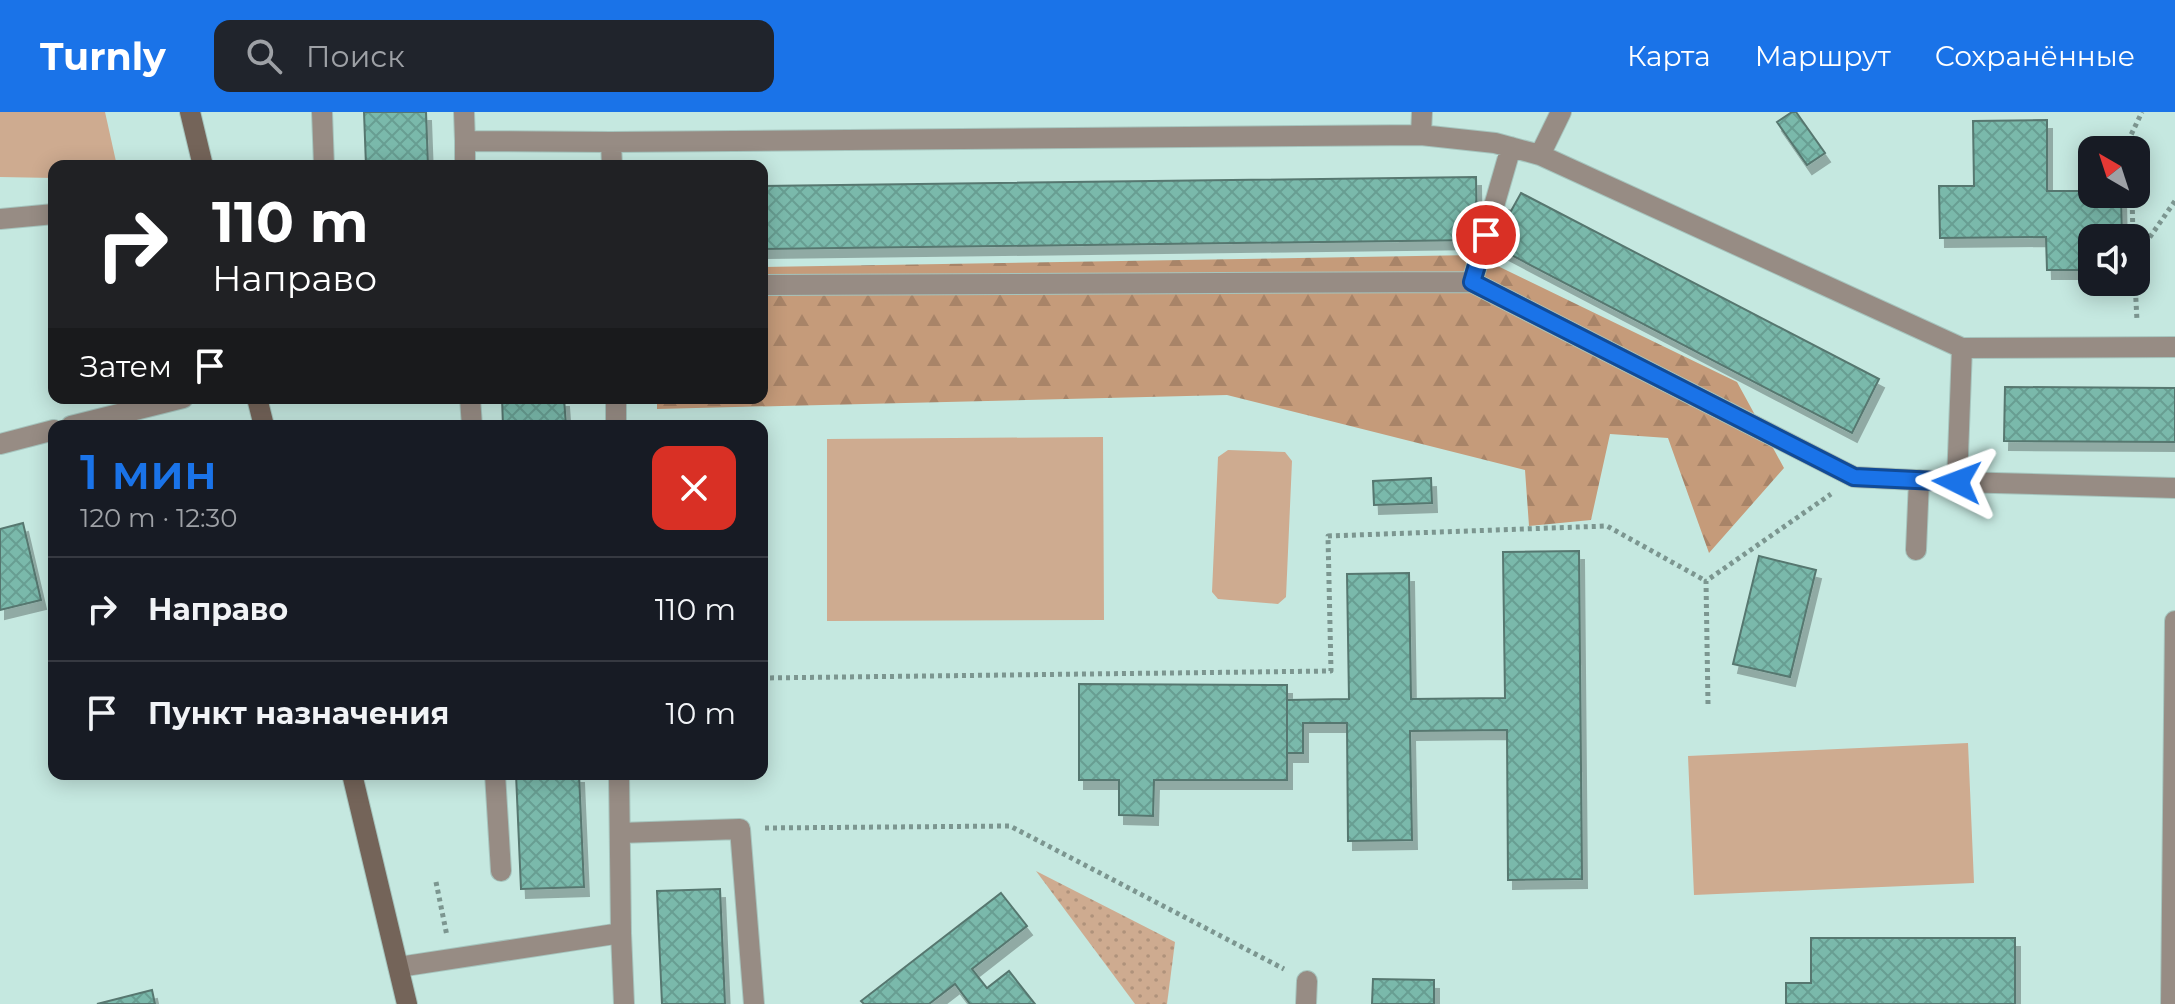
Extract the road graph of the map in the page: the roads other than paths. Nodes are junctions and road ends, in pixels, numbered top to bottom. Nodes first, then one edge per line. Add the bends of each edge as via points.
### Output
1 (190, 112) edge
2 (322, 112) edge
3 (464, 112) edge
4 (1422, 112) edge
5 (1561, 112) edge
6 (1421, 135) junction
7 (465, 141) junction
8 (611, 142) junction
9 (1511, 147) junction
10 (1540, 155) junction
11 (202, 160) edge
12 (324, 160) edge
13 (465, 160) edge
14 (612, 160) edge
15 (1494, 206) dead end
16 (48, 215) edge
17 (0, 219) edge
18 (1486, 235) dead end
19 (1472, 282) junction
20 (768, 285) edge
21 (2175, 347) edge
22 (1962, 348) junction
23 (159, 404) edge
24 (95, 420) edge
25 (48, 432) edge
26 (0, 444) edge
27 (1919, 480) junction
28 (1957, 482) junction
29 (2175, 488) edge
30 (1916, 550) dead end
31 (2175, 621) edge
32 (353, 780) edge
33 (495, 780) edge
34 (619, 780) edge
35 (620, 833) junction
36 (501, 871) dead end
37 (621, 933) junction
38 (399, 967) junction
39 (1307, 981) road end
40 (407, 1004) edge
41 (624, 1004) edge
42 (754, 1004) edge
43 (1306, 1004) edge
44 (2171, 1004) edge

1 - 11 street
2 - 12 lane
3 - 7 lane
4 - 6 lane
5 - 10 lane
6 - 8 lane
6 - 9 lane
7 - 8 lane
7 - 13 lane
8 - 14 lane
9 - 10 lane
9 - 15 lane
10 - 22 lane
16 - 17 lane
18 - 19 lane
19 - 20 lane
19 - 27 lane via 1854,477
21 - 22 lane
22 - 28 lane
23 - 24 lane
25 - 26 lane
27 - 28 lane
27 - 30 lane
28 - 29 lane
31 - 44 lane
32 - 38 street
33 - 36 lane
34 - 35 lane
35 - 37 lane
35 - 42 lane via 740,829
37 - 38 lane
37 - 41 lane
38 - 40 street
39 - 43 lane

